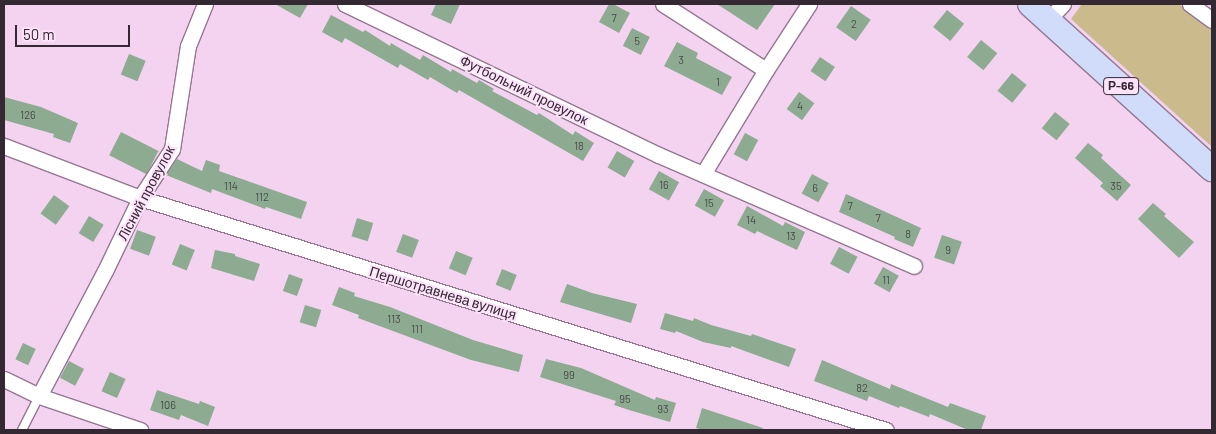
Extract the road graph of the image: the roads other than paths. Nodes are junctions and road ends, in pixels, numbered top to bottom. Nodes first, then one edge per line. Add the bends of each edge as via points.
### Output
1 (205, 4) edge
2 (345, 4) edge
3 (663, 4) edge
4 (809, 4) edge
5 (1030, 4) edge
6 (1190, 4) edge
7 (1056, 12) edge
8 (1212, 20) edge
9 (766, 70) junction
10 (4, 146) edge
11 (1212, 169) edge
12 (703, 174) junction
13 (140, 198) junction
14 (914, 266) dead end
15 (4, 379) edge
16 (39, 396) junction
17 (22, 430) edge
18 (140, 430) edge
19 (886, 430) edge

1 - 13 street, Лісний провулок via 188,46 172,150
2 - 12 street, Футбольний провулок
3 - 9 street
4 - 9 street
5 - 7 main road, Р-66
6 - 8 street
7 - 11 main road, Р-66
9 - 12 street
10 - 13 street, Першотравнева вулиця
12 - 14 street, Футбольний провулок
13 - 16 street, Лісний провулок
13 - 19 street, Першотравнева вулиця
15 - 16 street
16 - 17 lane
16 - 18 street

